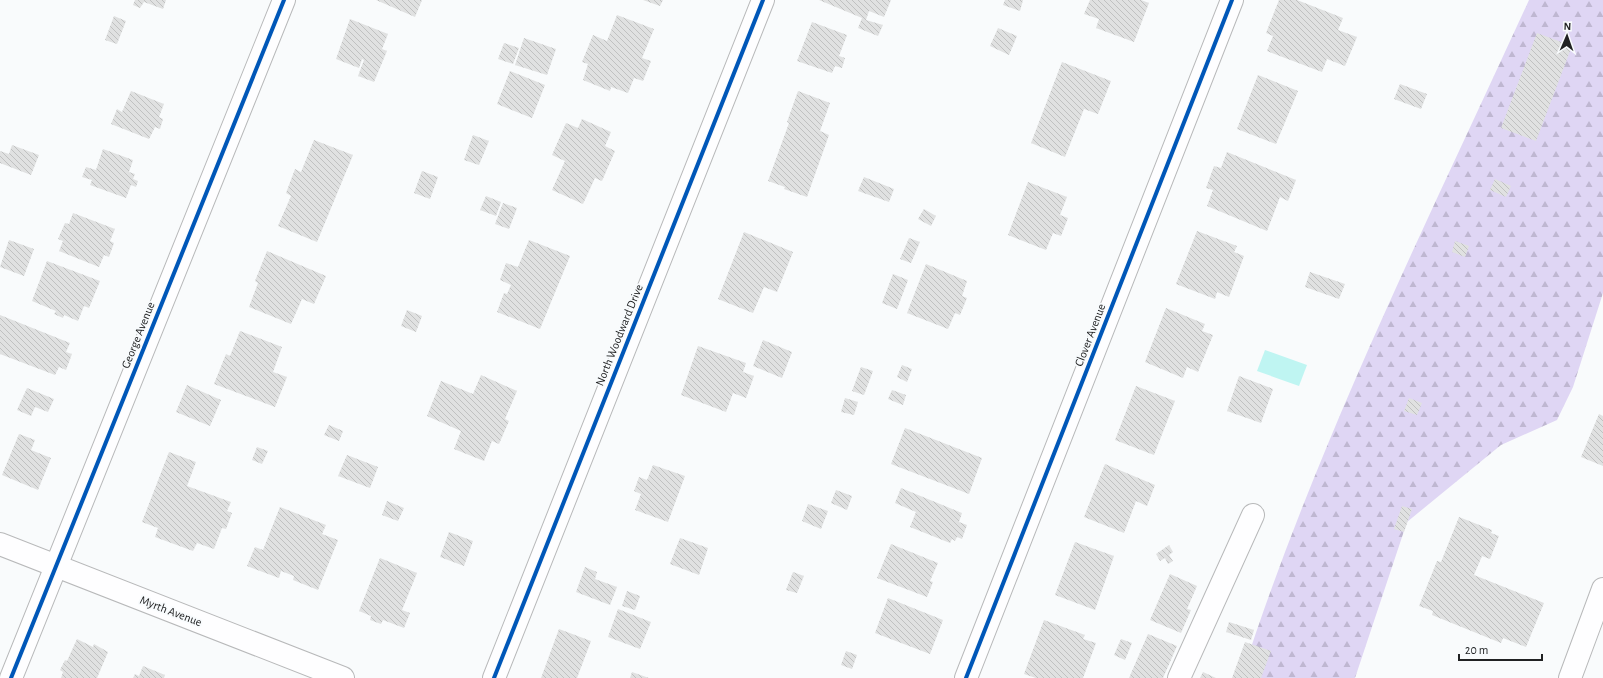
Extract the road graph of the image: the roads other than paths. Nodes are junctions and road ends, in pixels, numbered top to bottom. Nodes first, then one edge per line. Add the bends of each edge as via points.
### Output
1 (284, 0) edge
2 (763, 0) edge
3 (1232, 0) edge
4 (1253, 515) dead end
5 (0, 544) edge
6 (55, 566) junction
7 (1603, 589) edge
8 (10, 678) edge
9 (343, 678) edge
10 (494, 678) edge
11 (966, 678) edge
12 (1179, 678) edge
13 (1570, 678) edge

1 - 6 street, George Avenue
2 - 10 street, North Woodward Drive
3 - 11 street, Clover Avenue
4 - 12 street
5 - 6 street, Myrth Avenue
6 - 8 street, George Avenue
6 - 9 street, Myrth Avenue
7 - 13 street

